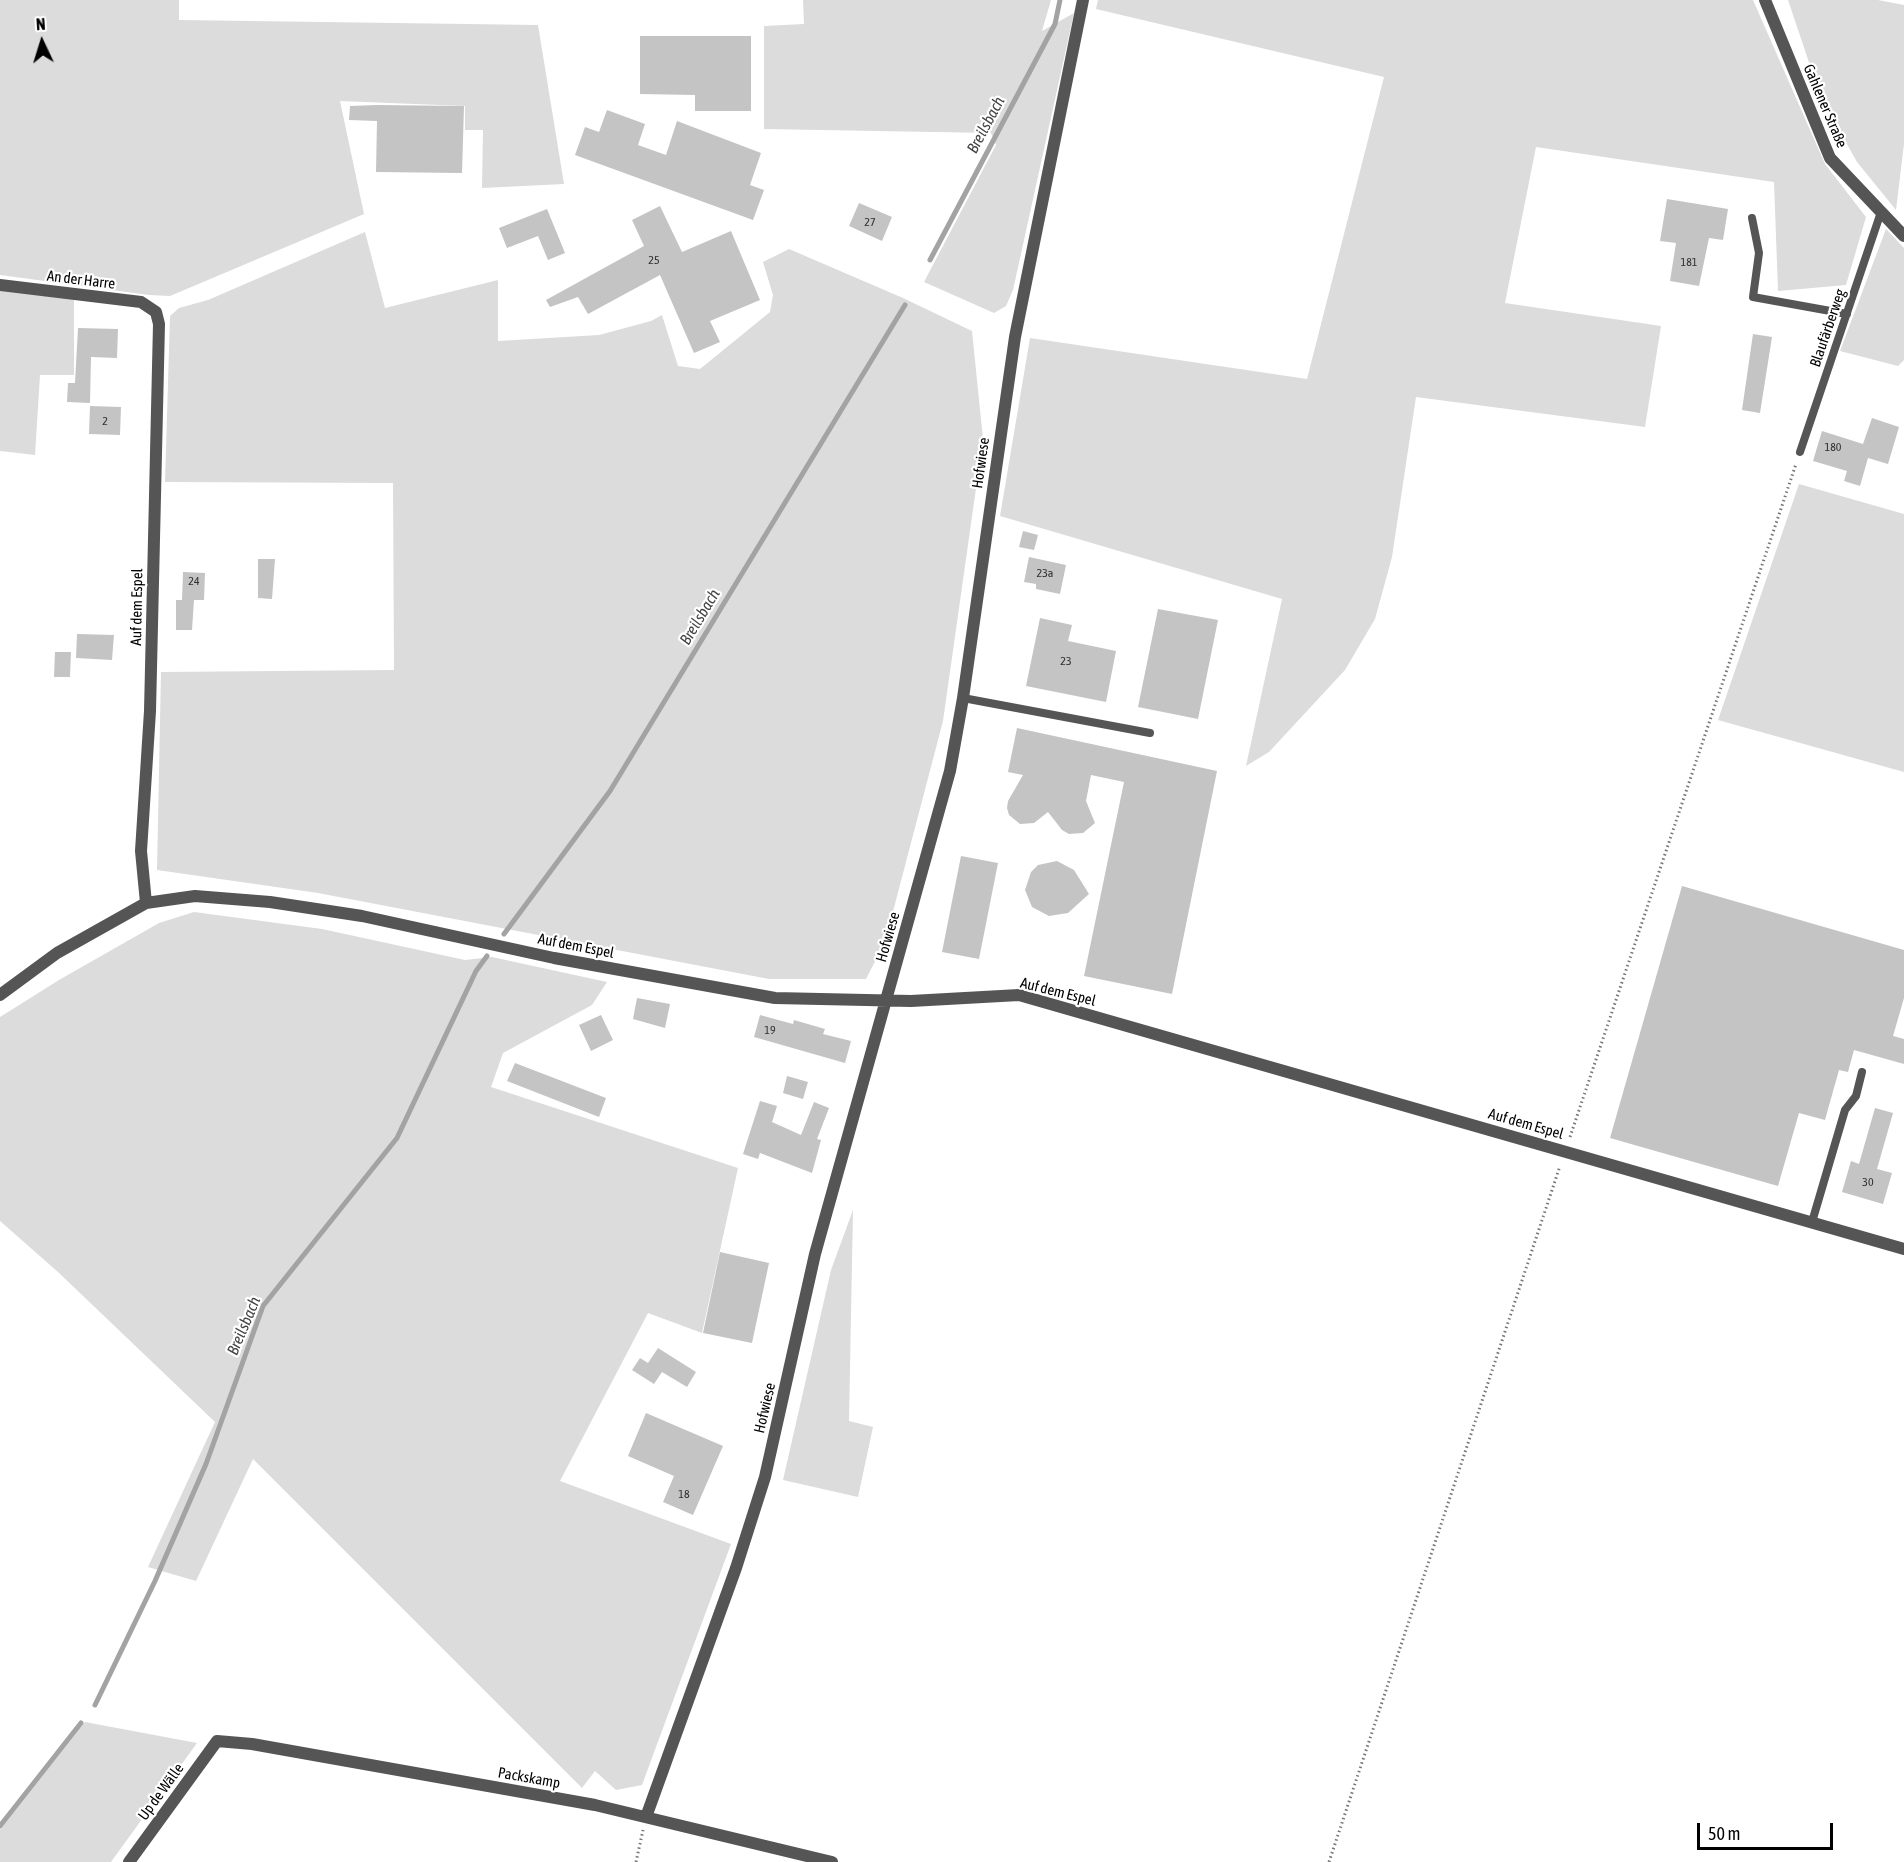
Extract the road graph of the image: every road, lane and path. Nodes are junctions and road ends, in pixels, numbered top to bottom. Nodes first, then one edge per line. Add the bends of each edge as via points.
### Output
1 (1083, 0) edge
2 (1765, 0) edge
3 (1881, 212) junction
4 (1752, 218) dead end
5 (1904, 236) edge
6 (0, 285) edge
7 (156, 312) joint
8 (1847, 314) junction
9 (1800, 452) dead end
10 (963, 698) junction
11 (1150, 733) dead end
12 (147, 903) junction
13 (0, 995) edge
14 (885, 1000) junction
15 (1862, 1072) dead end
16 (1812, 1222) junction
17 (1904, 1249) edge
18 (217, 1741) joint
19 (646, 1817) junction
20 (129, 1862) edge
21 (636, 1862) edge
22 (832, 1862) edge

1 - 10 street, Hofwiese via 1015,337
2 - 3 street, Gahlener Straße via 1830,158
3 - 5 street, Gahlener Straße
3 - 8 lane, Blaufärberweg
4 - 8 lane via 1759,253 1753,297
6 - 7 street, An der Harre via 141,302
7 - 12 street, Auf dem Espel via 159,324 150,711 141,851
8 - 9 lane, Blaufärberweg
10 - 11 lane
10 - 14 street, Hofwiese via 950,771
12 - 13 street, Auf dem Espel via 57,952
12 - 14 street, Auf dem Espel via 195,896 270,902 362,916 554,958 775,998
14 - 16 street, Auf dem Espel via 1019,995
14 - 19 street, Hofwiese via 815,1254 765,1477
15 - 16 lane via 1856,1096 1845,1110
16 - 17 street, Auf dem Espel
18 - 19 street, Packskamp via 355,1762
18 - 20 street, Up de Wälle
19 - 21 path
19 - 22 street, Packskamp

